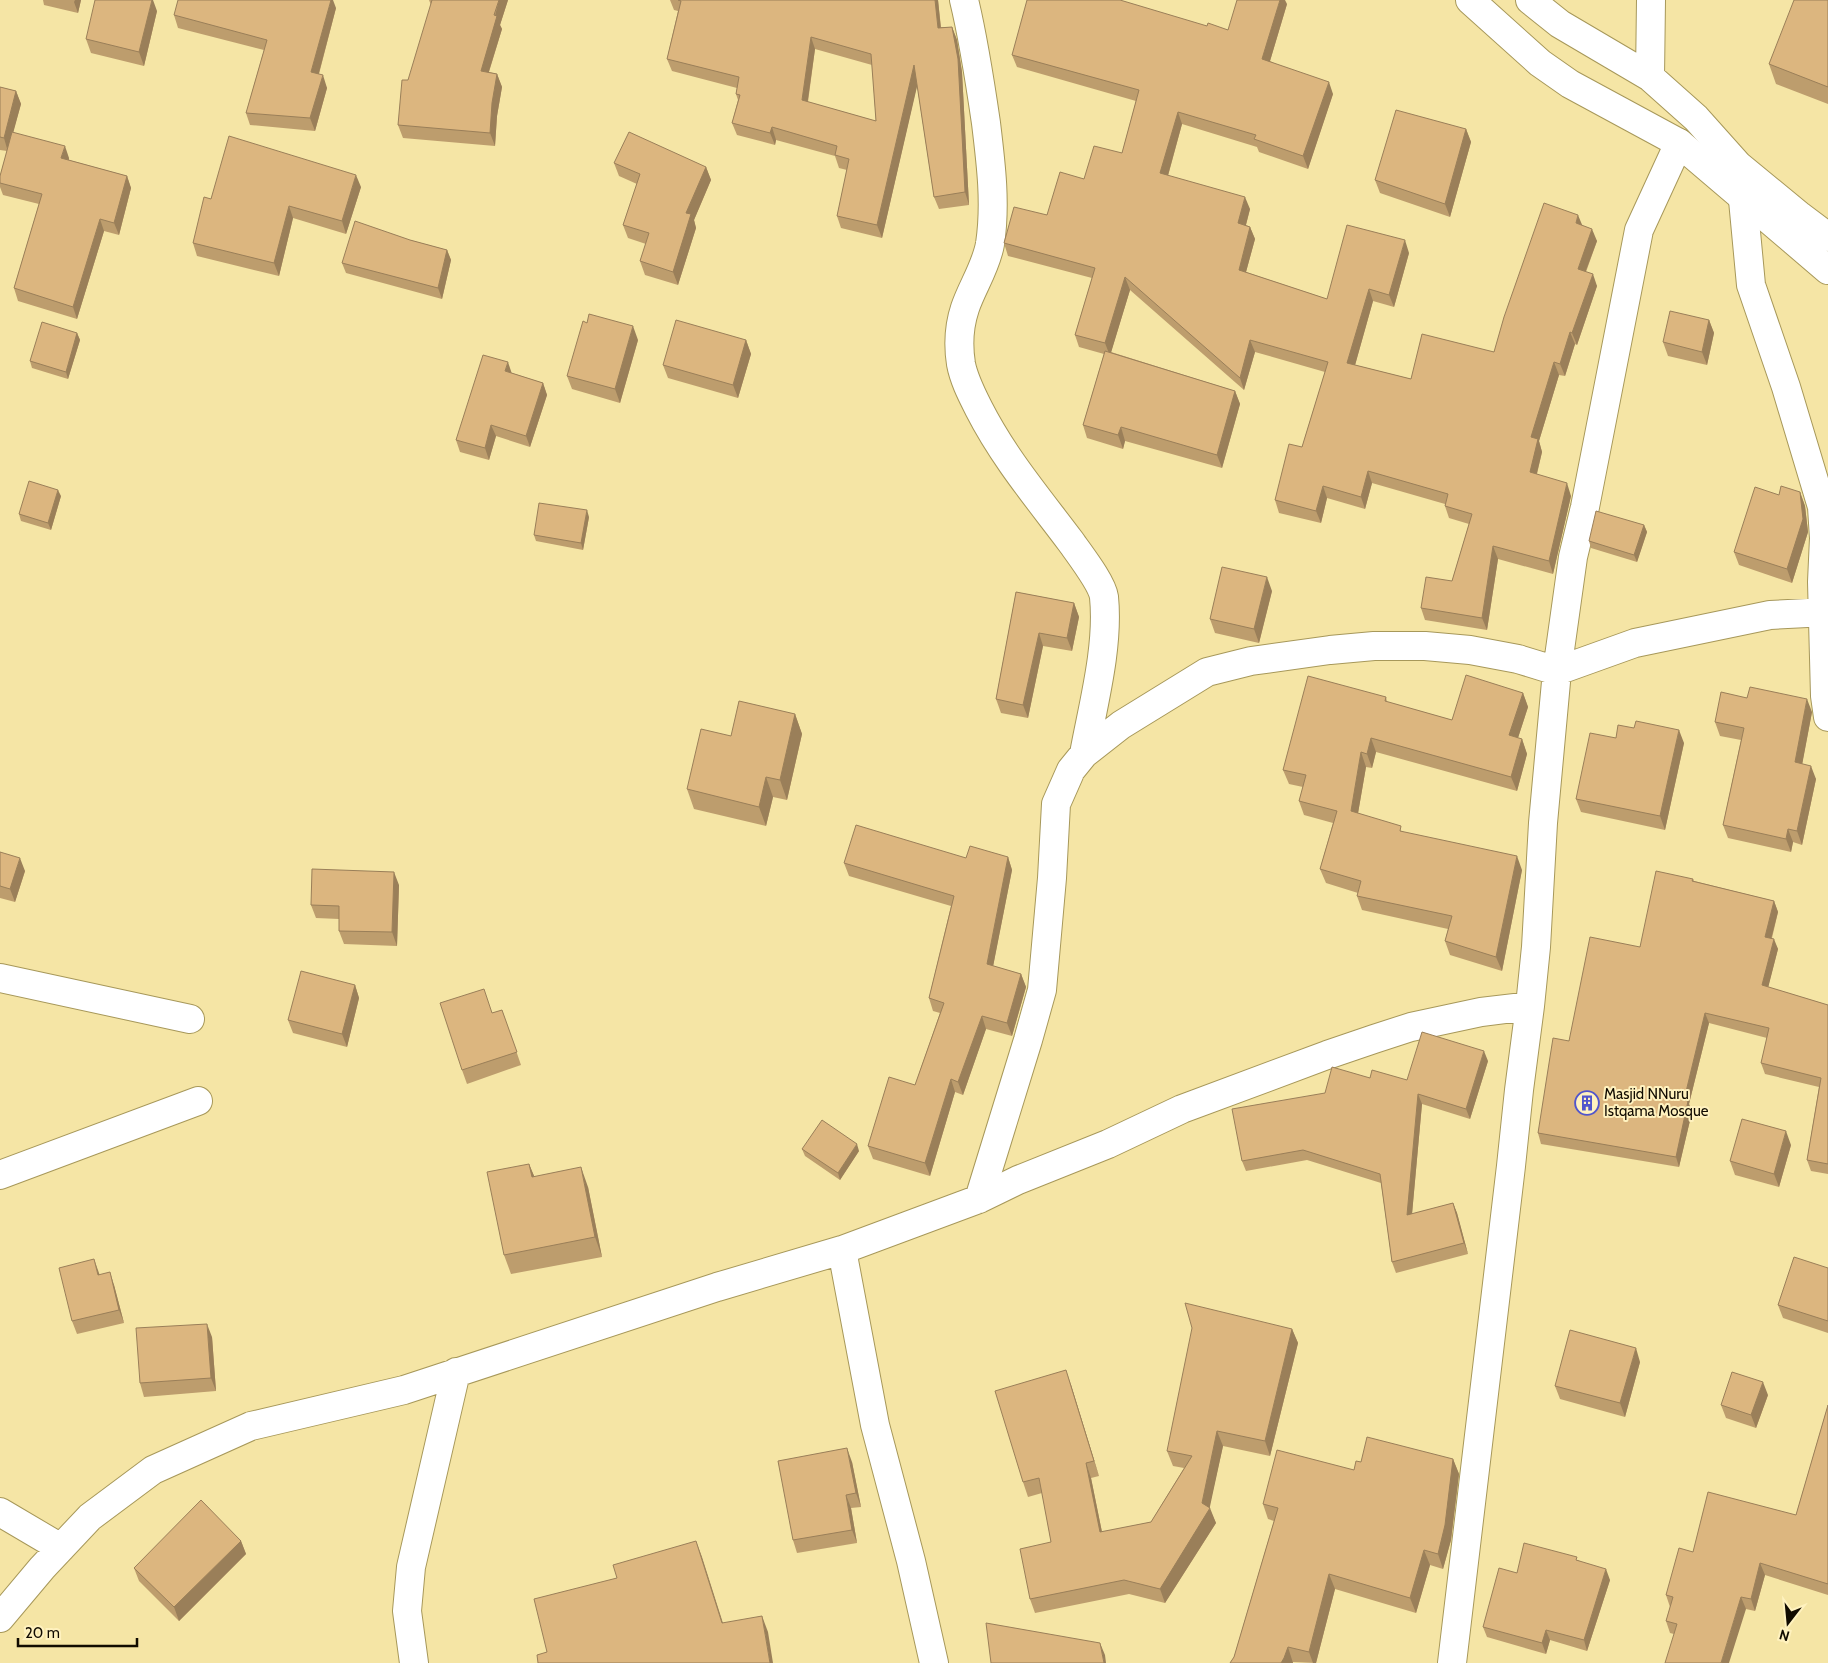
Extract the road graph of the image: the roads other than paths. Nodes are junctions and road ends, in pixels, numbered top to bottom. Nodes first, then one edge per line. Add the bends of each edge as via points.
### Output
1 (964, 0) edge
2 (1470, 0) edge
3 (1530, 0) edge
4 (1651, 0) edge
5 (1650, 77) junction
6 (1678, 143) junction
7 (1743, 200) junction
8 (1828, 237) edge
9 (1828, 270) edge
10 (1826, 611) edge
11 (1557, 671) junction
12 (1828, 717) edge
13 (1084, 754) junction
14 (0, 978) edge
15 (1530, 1006) junction
16 (190, 1019) dead end
17 (198, 1101) dead end
18 (0, 1175) edge
19 (979, 1199) junction
20 (842, 1250) junction
21 (456, 1372) junction
22 (0, 1512) edge
23 (61, 1548) junction
24 (0, 1618) edge
25 (414, 1663) edge
26 (934, 1663) edge
27 (1452, 1663) edge

1 - 13 street via 974,44 991,164 993,222 990,247 965,308 958,337 961,366 992,435 1080,555 1104,595 1102,654
2 - 6 street via 1540,63
3 - 5 street via 1560,24
4 - 5 street
5 - 8 street via 1696,118 1738,165
6 - 7 street
6 - 11 street via 1639,230 1573,557
7 - 9 street
7 - 10 street via 1751,285 1822,507 1822,582
10 - 11 street via 1770,615 1644,641
10 - 12 street via 1825,696
11 - 13 street via 1518,659 1426,646 1374,646 1252,661 1207,672 1121,725
11 - 15 street
13 - 19 street via 1071,770 1056,804 1042,990
14 - 16 street
15 - 19 street via 1481,1012 1411,1027 1327,1055 1182,1109
15 - 27 street
17 - 18 street
19 - 20 street
20 - 21 street
20 - 26 street via 875,1425
21 - 23 street via 404,1390 251,1426 191,1452 153,1470 90,1517
21 - 25 street via 411,1567 406,1611
22 - 23 street
23 - 24 street

